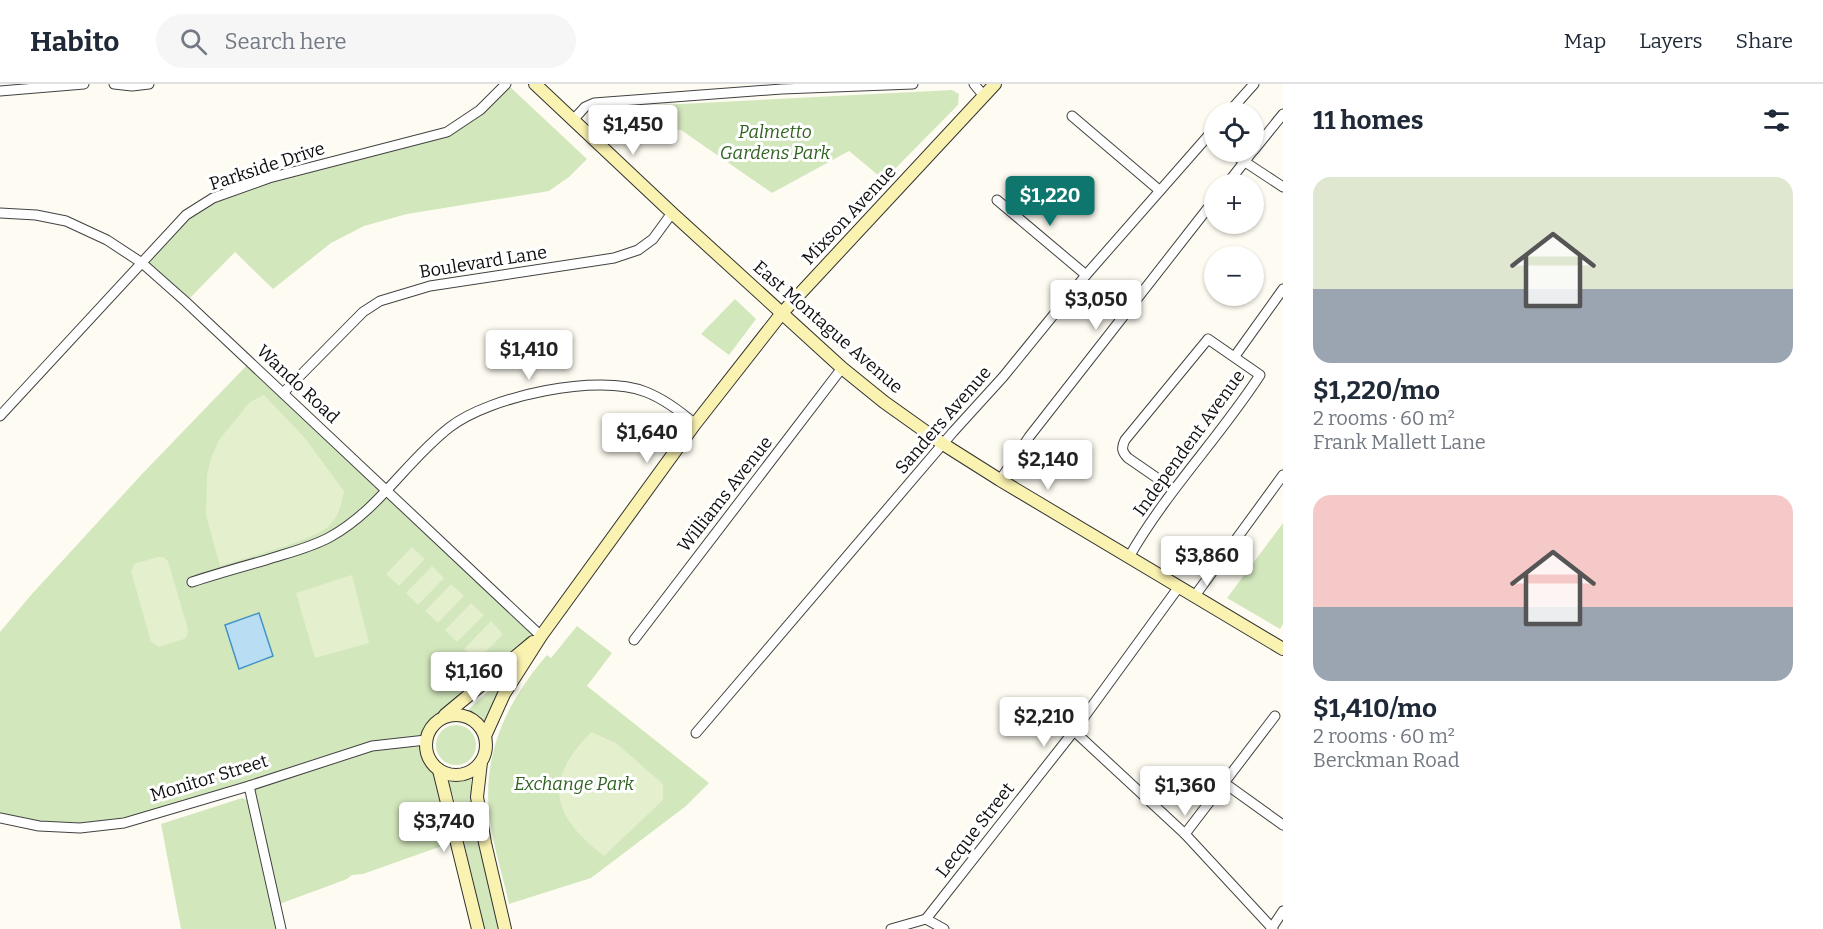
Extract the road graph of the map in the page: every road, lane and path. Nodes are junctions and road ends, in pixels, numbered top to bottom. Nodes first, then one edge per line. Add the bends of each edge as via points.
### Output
1 (84, 84) edge
2 (114, 84) edge
3 (149, 84) edge
4 (506, 84) edge
5 (535, 84) edge
6 (913, 84) edge
7 (974, 84) edge
8 (995, 84) edge
9 (1254, 84) edge
10 (782, 86) edge
11 (0, 91) edge
12 (984, 96) junction
13 (1238, 102) edge
14 (1283, 114) edge
15 (1072, 116) dead end
16 (573, 120) junction
17 (1264, 137) edge
18 (1204, 144) edge
19 (1244, 162) joint
20 (1235, 174) edge
21 (1283, 187) edge
22 (1159, 190) junction
23 (997, 200) dead end
24 (0, 213) edge
25 (672, 213) junction
26 (1204, 214) edge
27 (142, 263) junction
28 (1086, 275) junction
29 (1283, 289) edge
30 (782, 313) junction
31 (1235, 356) junction
32 (842, 368) junction
33 (283, 393) junction
34 (0, 416) edge
35 (695, 424) junction
36 (943, 444) junction
37 (1283, 475) edge
38 (1000, 480) junction
39 (1173, 489) junction
40 (388, 490) junction
41 (1129, 557) junction
42 (192, 582) dead end
43 (1178, 588) junction
44 (1194, 597) junction
45 (541, 636) junction
46 (634, 640) dead end
47 (1281, 645) edge
48 (1275, 716) dead end
49 (442, 718) junction
50 (1074, 731) junction
51 (696, 733) dead end
52 (485, 736) junction
53 (426, 740) junction
54 (481, 762) junction
55 (439, 770) junction
56 (1223, 782) junction
57 (249, 786) junction
58 (0, 818) edge
59 (1283, 825) edge
60 (1185, 834) junction
61 (1283, 911) edge
62 (926, 919) junction
63 (282, 929) edge
64 (478, 929) edge
65 (505, 929) edge
66 (891, 929) edge
67 (944, 929) edge
68 (1272, 929) edge

1 - 11 street
2 - 3 street
4 - 27 street, Parkside Drive via 480,110 447,132 269,178 213,198 186,215
5 - 16 street, East Montague Avenue
6 - 10 street
7 - 12 street
8 - 12 street, Mixson Avenue
9 - 13 street
10 - 16 street via 594,103
12 - 30 street, Mixson Avenue
14 - 17 street
15 - 22 street
16 - 25 street, East Montague Avenue
18 - 22 street, Sanders Avenue
19 - 20 street
19 - 21 street
22 - 28 street, Sanders Avenue
23 - 28 street
24 - 27 street, Wando Road via 66,221 107,240
25 - 30 street, East Montague Avenue
25 - 33 street, Boulevard Lane via 638,250 614,258 430,286 380,301 363,312
26 - 38 street via 1029,437
27 - 33 street, Wando Road
27 - 34 street, Parkside Drive
28 - 36 street, Sanders Avenue
29 - 31 street
30 - 32 street, East Montague Avenue
30 - 35 street, Mixson Avenue
31 - 39 street, Independent Avenue via 1260,375
31 - 39 street via 1208,339 1122,446 1123,452
32 - 36 street, East Montague Avenue
32 - 46 street, Williams Avenue
33 - 40 street, Wando Road
35 - 40 street via 672,405 645,391 620,386 594,384 513,398 481,408 451,426 429,444
35 - 45 street, Mixson Avenue
36 - 38 street, East Montague Avenue
36 - 51 street, Sanders Avenue
37 - 44 street
38 - 41 street, East Montague Avenue
39 - 41 street, Independent Avenue
40 - 42 street via 359,518 328,538
40 - 45 street, Wando Road
41 - 43 street, East Montague Avenue
43 - 44 street, East Montague Avenue
43 - 50 street, Lecque Street
44 - 47 street, East Montague Avenue
45 - 49 street
45 - 52 street via 504,694
48 - 56 street
49 - 52 street via 459,714 468,717
49 - 53 street
50 - 60 street
50 - 62 street, Lecque Street
52 - 54 street
53 - 55 street via 428,757
53 - 57 street, Monitor Street via 372,746
54 - 55 street via 457,775
54 - 65 street via 477,797
55 - 64 street
56 - 59 street
56 - 60 street
57 - 58 street, Monitor Street via 124,823 80,828 39,826
57 - 63 street
60 - 68 street
61 - 68 street
62 - 66 street
62 - 67 street

